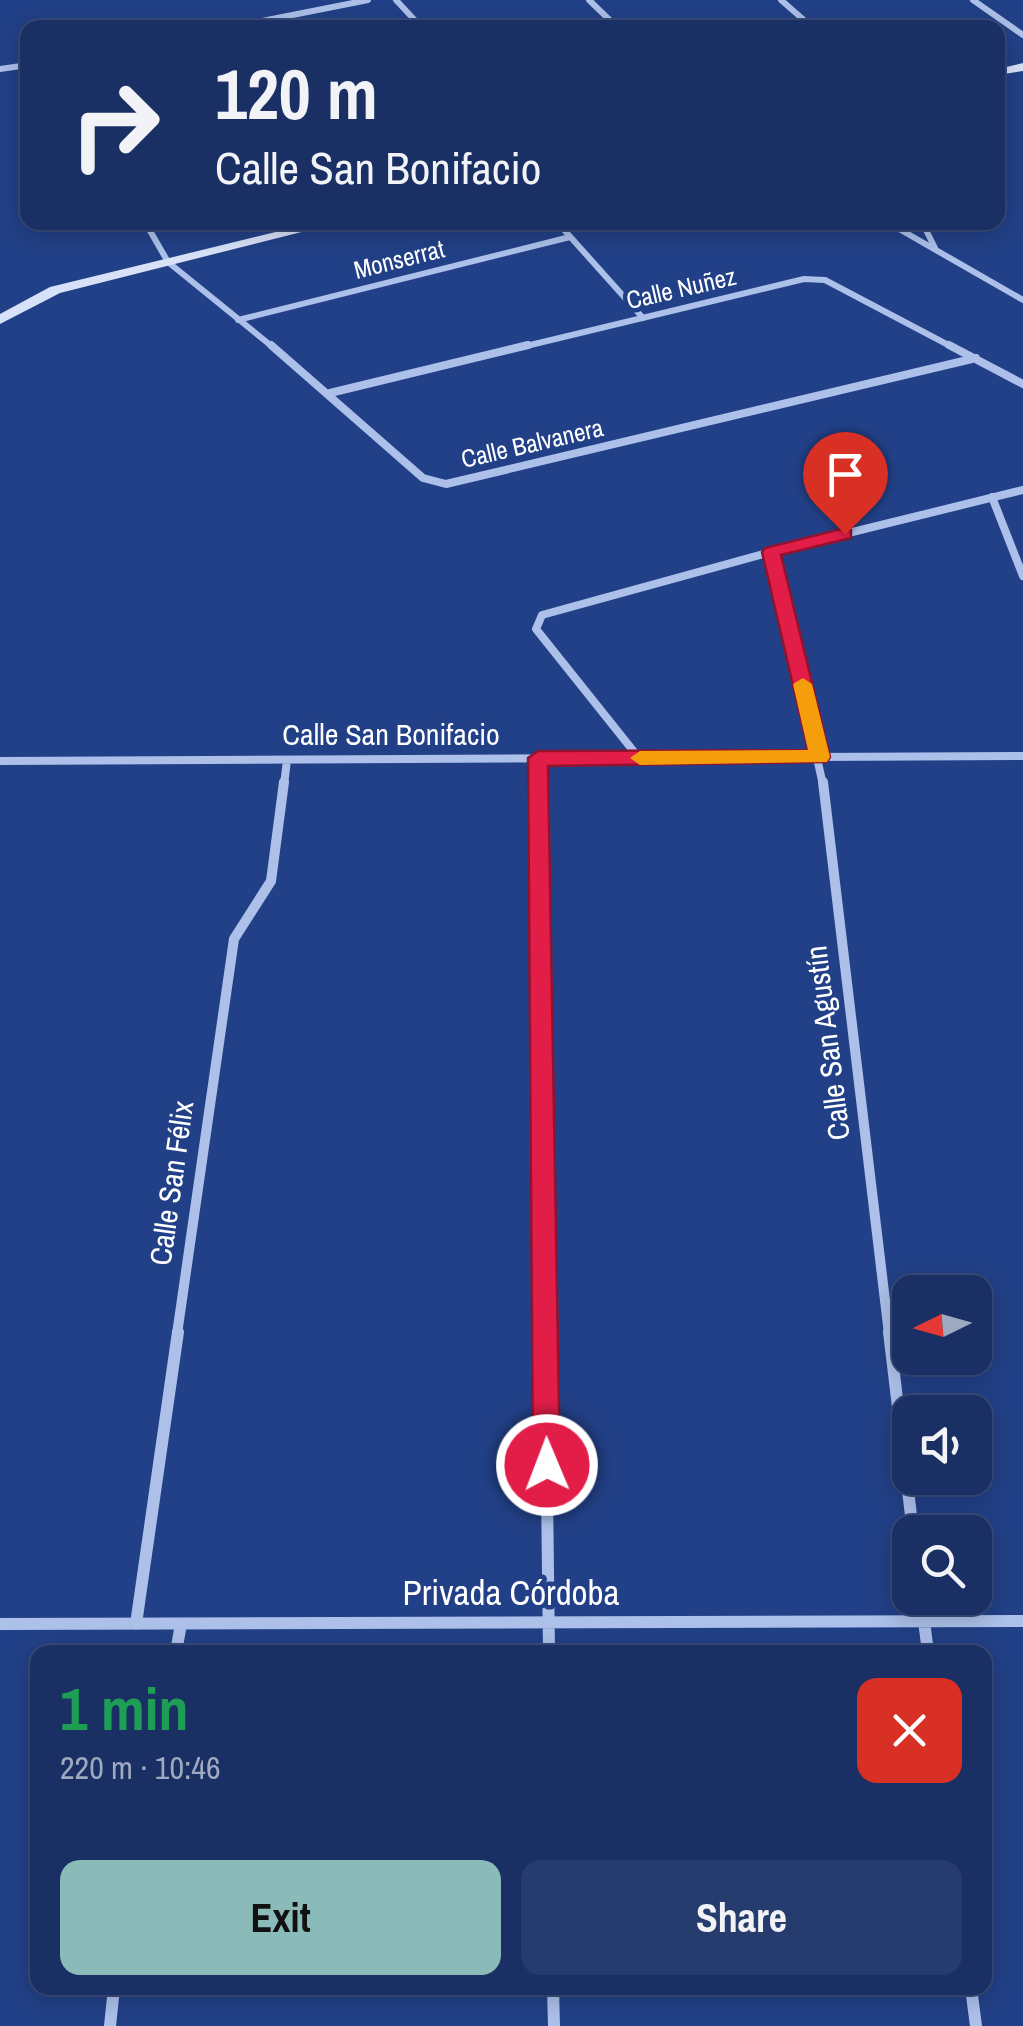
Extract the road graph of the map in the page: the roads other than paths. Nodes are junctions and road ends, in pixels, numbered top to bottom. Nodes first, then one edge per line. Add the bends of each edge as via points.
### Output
1 (319, 0) edge
2 (368, 0) edge
3 (396, 0) edge
4 (589, 0) edge
5 (781, 0) edge
6 (973, 0) edge
7 (332, 7) junction
8 (266, 20) edge
9 (415, 20) edge
10 (610, 20) edge
11 (804, 20) edge
12 (1002, 20) edge
13 (150, 230) edge
14 (302, 230) edge
15 (563, 230) edge
16 (901, 230) edge
17 (926, 230) edge
18 (570, 237) junction
19 (936, 250) junction
20 (168, 262) junction
21 (1023, 300) edge
22 (643, 318) junction
23 (0, 320) edge
24 (238, 320) junction
25 (976, 358) junction
26 (1023, 384) edge
27 (330, 392) junction
28 (1023, 490) edge
29 (992, 498) junction
30 (772, 552) junction
31 (1023, 576) edge
32 (1023, 756) edge
33 (820, 757) junction
34 (538, 758) junction
35 (639, 758) junction
36 (288, 760) junction
37 (0, 761) edge
38 (911, 1515) edge
39 (923, 1615) edge
40 (924, 1620) junction
41 (1023, 1621) edge
42 (549, 1622) junction
43 (0, 1624) edge
44 (136, 1624) junction
45 (182, 1624) junction
46 (178, 1645) edge
47 (549, 1645) edge
48 (927, 1645) edge
49 (113, 1995) edge
50 (553, 1995) edge
51 (972, 1995) edge
52 (110, 2026) edge
53 (554, 2026) edge
54 (976, 2026) edge

1 - 7 street
2 - 7 street
3 - 9 street
4 - 10 street
5 - 11 street
6 - 12 street
7 - 8 street
13 - 20 street
14 - 20 street
15 - 18 street
16 - 19 street
17 - 19 street
18 - 22 street
18 - 24 street, Monserrat
19 - 21 street
20 - 23 street via 55,290
20 - 24 street, Calle Balvanera
22 - 25 street, Calle Nuñez via 804,279 825,280
22 - 27 street, Calle Nuñez
24 - 27 street, Calle Balvanera
25 - 26 street, Calle Nuñez
25 - 27 street, Calle Balvanera via 446,484 423,478
28 - 29 street
29 - 30 street
29 - 31 street
30 - 33 street, Calle San Agustín
30 - 35 street via 542,615 536,629
32 - 33 street, Calle San Bonifacio
33 - 35 street, Calle San Bonifacio
33 - 38 street, Calle San Agustín
34 - 35 street, Calle San Bonifacio
34 - 36 street, Calle San Bonifacio
34 - 42 street
36 - 37 street, Calle San Bonifacio
36 - 44 street, Calle San Félix via 271,880 234,939
39 - 40 street
40 - 41 street, Privada Córdoba
40 - 42 street, Privada Córdoba
40 - 48 street
42 - 45 street, Privada Córdoba
42 - 47 street
43 - 44 street, Privada Córdoba
44 - 45 street, Privada Córdoba
45 - 46 street
49 - 52 street
50 - 53 street
51 - 54 street

